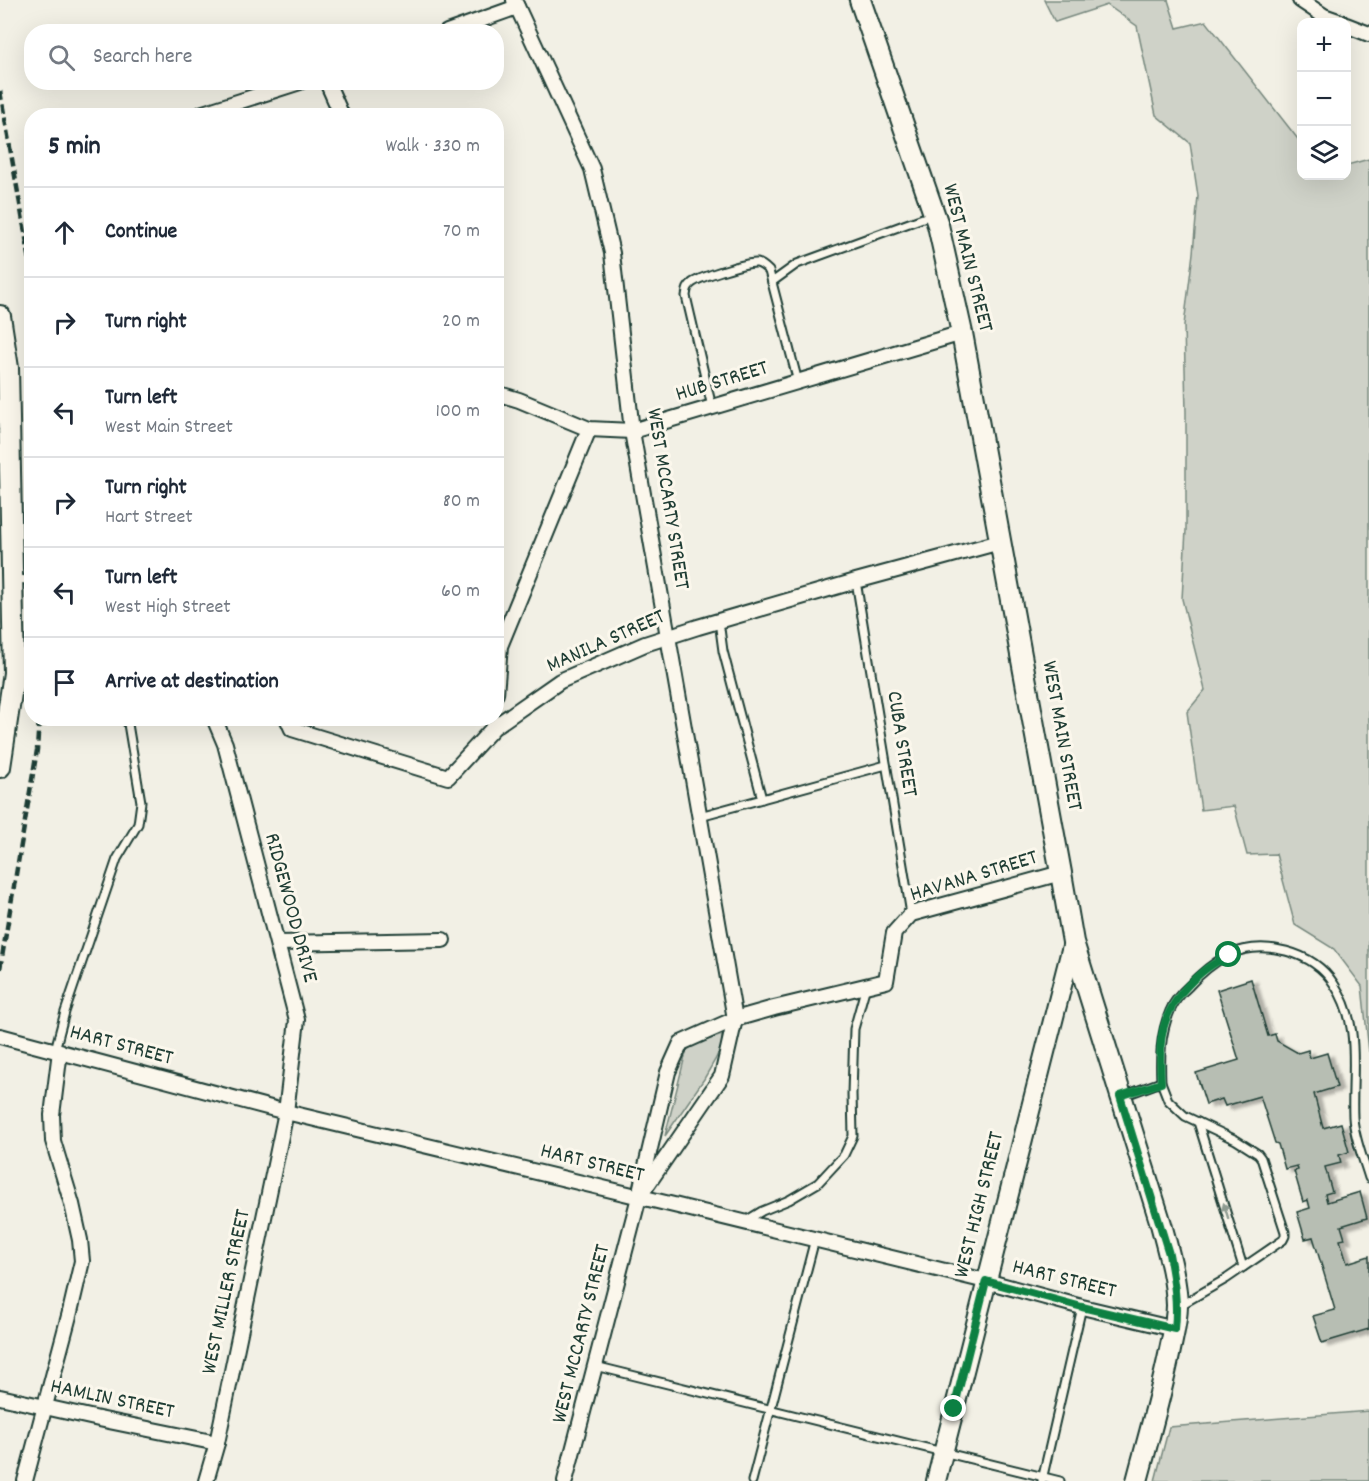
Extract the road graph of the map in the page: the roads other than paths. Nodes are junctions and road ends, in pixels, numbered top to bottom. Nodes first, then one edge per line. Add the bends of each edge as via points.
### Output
1 (860, 0) edge
2 (1300, 0) edge
3 (515, 3) edge
4 (1331, 18) edge
5 (466, 24) edge
6 (1351, 27) edge
7 (1369, 34) edge
8 (275, 90) edge
9 (331, 90) edge
10 (219, 108) edge
11 (338, 108) edge
12 (934, 214) junction
13 (772, 282) junction
14 (0, 316) edge
15 (962, 333) junction
16 (798, 382) junction
17 (504, 395) edge
18 (4, 398) edge
19 (712, 407) junction
20 (589, 429) junction
21 (632, 431) junction
22 (1000, 542) junction
23 (22, 579) edge
24 (856, 580) junction
25 (719, 621) junction
26 (504, 636) edge
27 (668, 636) junction
28 (504, 717) edge
29 (128, 726) edge
30 (217, 726) edge
31 (296, 726) edge
32 (491, 726) edge
33 (886, 765) junction
34 (0, 767) edge
35 (762, 799) junction
36 (700, 816) junction
37 (1061, 873) junction
38 (911, 914) junction
39 (443, 940) dead end
40 (1073, 942) junction
41 (278, 943) junction
42 (866, 986) junction
43 (735, 1019) junction
44 (0, 1036) edge
45 (58, 1051) junction
46 (1161, 1083) junction
47 (1120, 1096) junction
48 (286, 1112) junction
49 (1198, 1122) junction
50 (1369, 1178) edge
51 (639, 1197) junction
52 (744, 1222) junction
53 (815, 1239) junction
54 (1243, 1267) junction
55 (986, 1281) junction
56 (1082, 1307) junction
57 (1177, 1307) junction
58 (1175, 1329) junction
59 (595, 1366) junction
60 (0, 1397) edge
61 (44, 1407) junction
62 (771, 1410) junction
63 (217, 1443) junction
64 (944, 1452) junction
65 (1043, 1479) edge
66 (24, 1481) edge
67 (206, 1481) edge
68 (565, 1481) edge
69 (752, 1481) edge
70 (936, 1481) edge
71 (1060, 1481) edge
72 (1137, 1481) edge

1 - 12 main road, WEST MAIN STREET
2 - 4 street
3 - 5 street
3 - 21 street, WEST MCCARTY STREET via 592,169 612,253
6 - 7 street
8 - 10 street
9 - 11 street
12 - 13 lane via 797,264
12 - 15 main road, WEST MAIN STREET
13 - 16 lane
13 - 19 lane via 769,271 754,262 697,280 687,289
14 - 18 main road via 8,368
15 - 16 street, HUB STREET
15 - 22 main road, WEST MAIN STREET
16 - 19 street, HUB STREET
17 - 20 street, HUB STREET
18 - 23 main road via 9,555
19 - 21 street, HUB STREET
20 - 21 street, HUB STREET
20 - 26 street
21 - 27 street, WEST MCCARTY STREET
22 - 24 street, MANILA STREET
22 - 37 main road, WEST MAIN STREET
23 - 34 main road
24 - 25 street, MANILA STREET
24 - 33 lane, CUBA STREET
25 - 27 street, MANILA STREET
25 - 35 lane via 723,651
27 - 28 street, MANILA STREET via 560,681
27 - 36 street, WEST MCCARTY STREET
29 - 45 lane via 141,802 138,824 117,859 65,1012
30 - 41 street, RIDGEWOOD DRIVE
31 - 32 street, MANILA STREET via 448,777
33 - 35 lane
33 - 38 lane, CUBA STREET
35 - 36 lane
36 - 43 street, WEST MCCARTY STREET
37 - 38 street, HAVANA STREET
37 - 40 main road, WEST MAIN STREET
38 - 42 street, HAVANA STREET via 894,933 886,981
39 - 41 street
40 - 47 main road, WEST MAIN STREET
40 - 55 street, WEST HIGH STREET
41 - 48 street, RIDGEWOOD DRIVE via 297,1020
42 - 43 street, HAVANA STREET
42 - 52 lane via 854,1029 853,1136 844,1155 818,1183
43 - 51 street, WEST MCCARTY STREET via 722,1076
43 - 51 street, WEST MCCARTY STREET via 681,1042 668,1072
44 - 45 street, HART STREET
45 - 48 street, HART STREET
45 - 61 street via 52,1115 54,1141 74,1213 82,1261
46 - 47 lane
46 - 49 lane via 1168,1100
46 - 50 lane via 1162,1035 1170,1010 1202,972 1229,955 1256,949 1304,957 1333,982 1351,1025 1355,1060 1353,1118
47 - 57 main road, WEST MAIN STREET via 1169,1254
48 - 51 street, HART STREET
48 - 63 street, WEST MILLER STREET
54 -> 49 lane
49 - 54 lane via 1258,1154 1264,1165 1285,1236
51 - 52 street, HART STREET
51 - 59 street, WEST MCCARTY STREET
52 - 53 street, HART STREET
53 - 55 street, HART STREET
53 - 62 lane
54 - 57 lane
55 - 56 street, HART STREET
55 - 64 street, WEST HIGH STREET
56 - 58 street, HART STREET
56 - 65 lane
57 - 58 main road, WEST MAIN STREET
58 - 72 main road, WEST MAIN STREET
59 - 62 lane
59 - 68 street, WEST MCCARTY STREET
60 - 61 street, HAMLIN STREET
61 - 63 street, HAMLIN STREET
61 - 66 street
62 - 64 lane
62 - 69 lane
63 - 67 street, WEST MILLER STREET
64 - 65 lane
64 - 70 street, WEST HIGH STREET
65 - 71 lane

